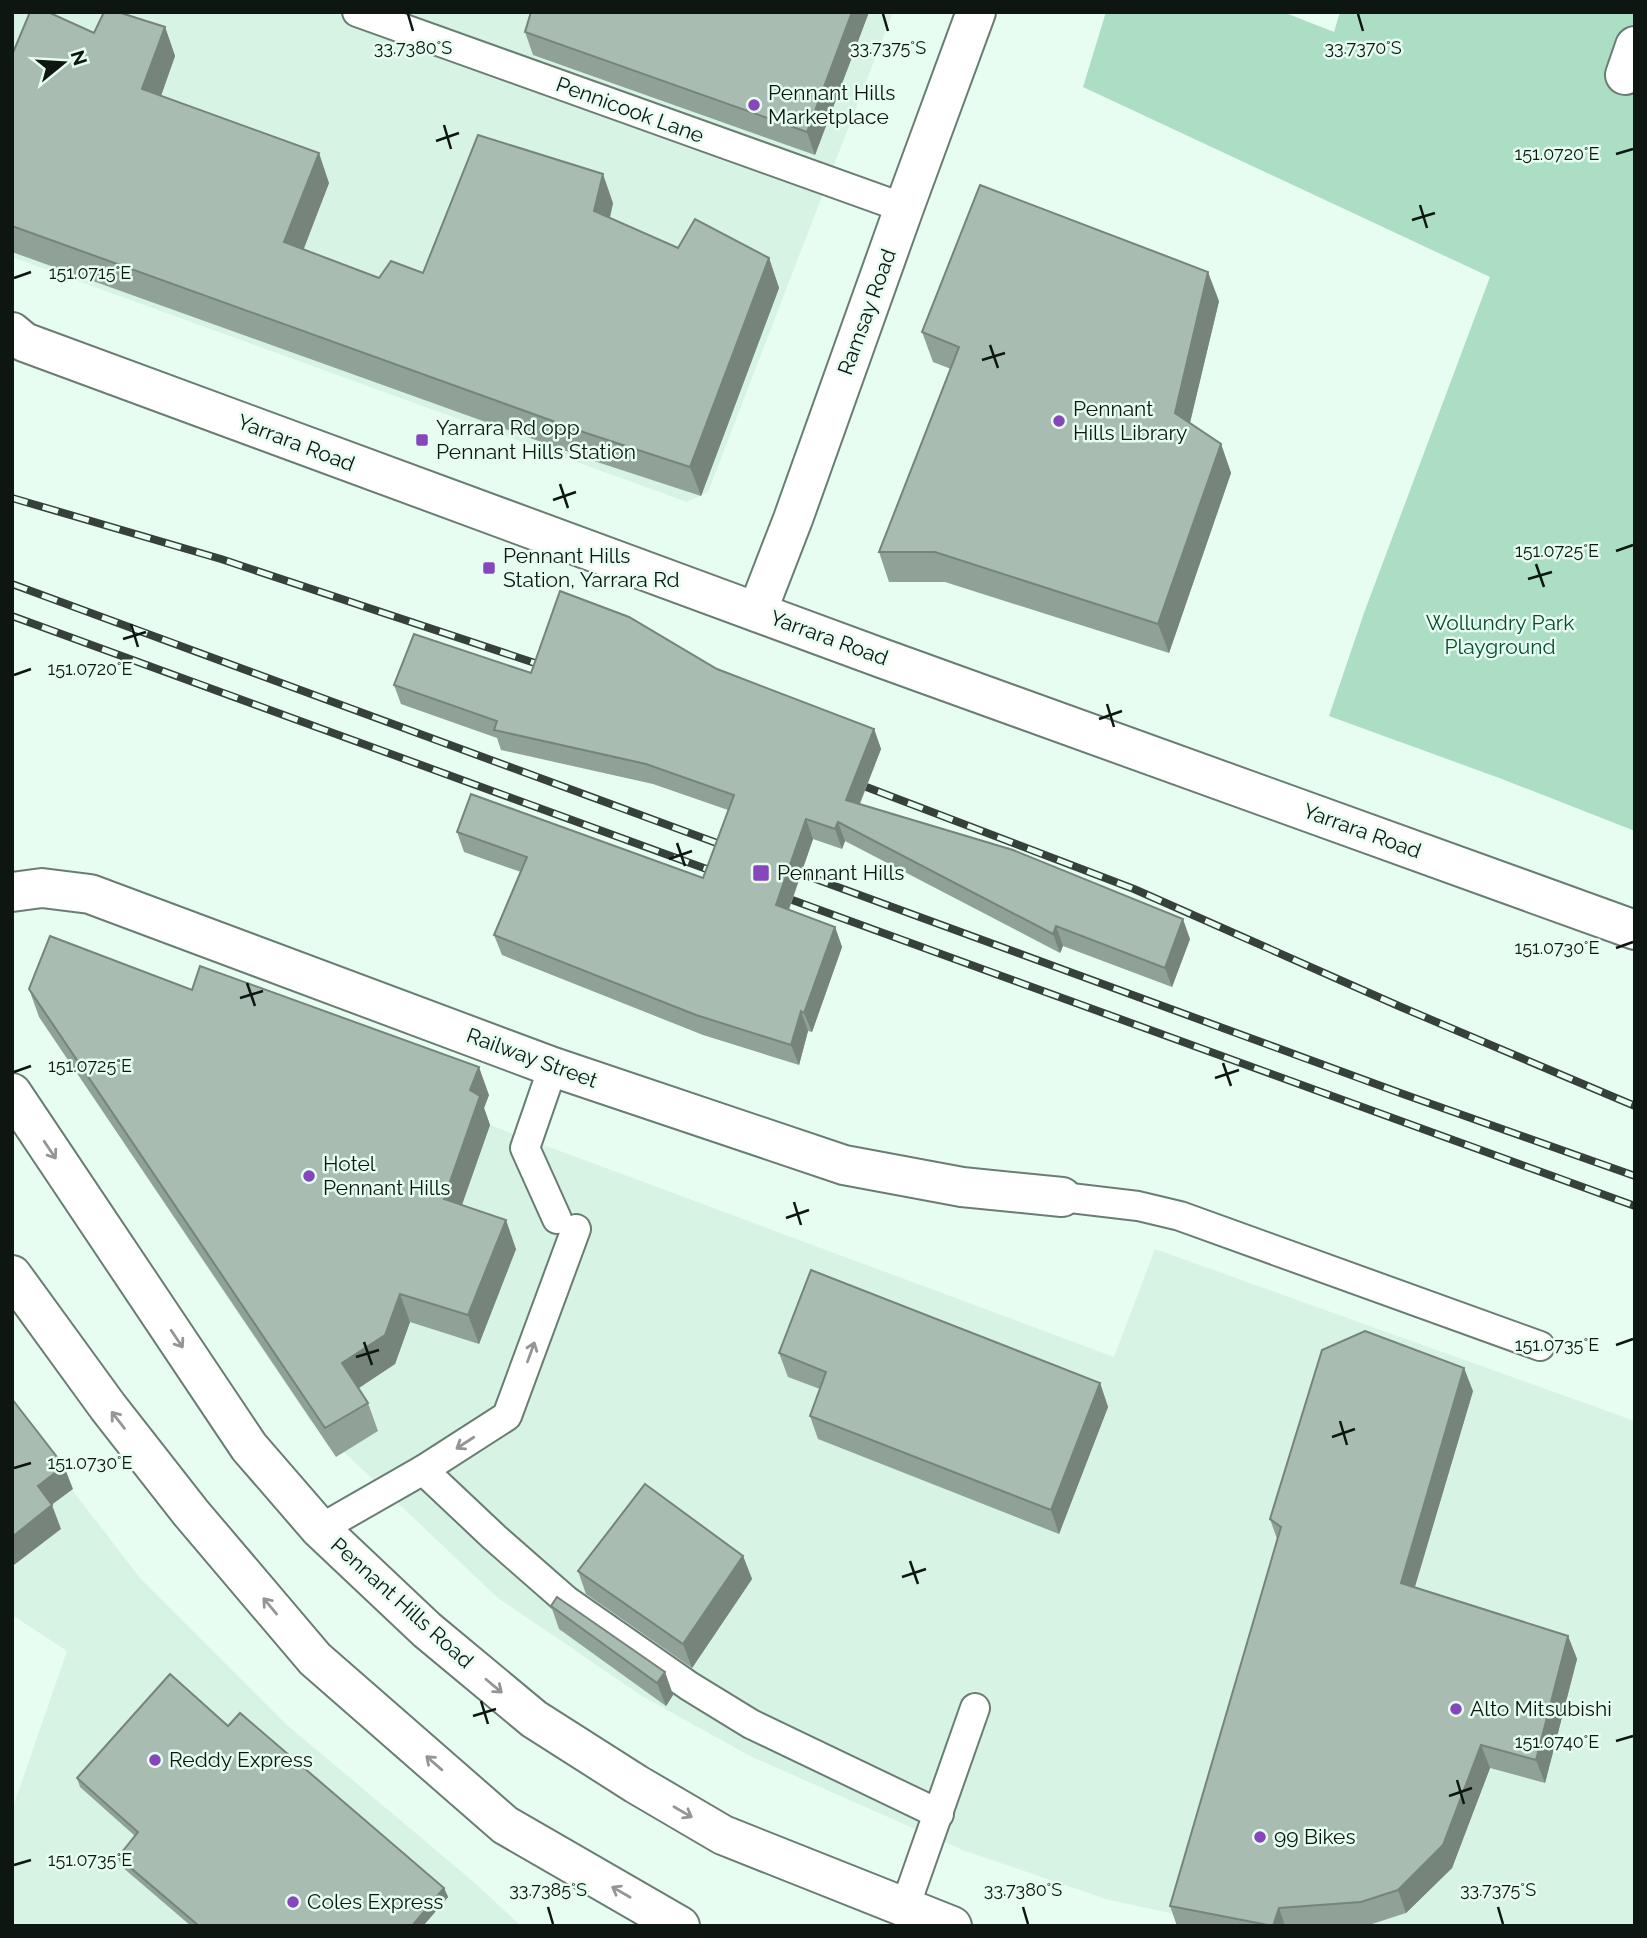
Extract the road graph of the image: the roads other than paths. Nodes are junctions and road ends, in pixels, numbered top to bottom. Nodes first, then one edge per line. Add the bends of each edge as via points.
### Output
1 (356, 12) edge
2 (976, 12) edge
3 (904, 208) junction
4 (16, 339) edge
5 (757, 612) junction
6 (12, 892) edge
7 (1635, 930) edge
8 (553, 1067) junction
9 (12, 1093) edge
10 (1062, 1197) joint
11 (12, 1275) edge
12 (1540, 1346) dead end
13 (423, 1470) junction
14 (320, 1529) junction
15 (975, 1708) dead end
16 (939, 1814) junction
17 (905, 1908) junction
18 (680, 1926) edge
19 (952, 1926) edge

1 - 3 lane, Pennicook Lane
2 - 3 main road, Ramsay Road
3 - 5 main road, Ramsay Road
4 - 5 main road, Yarrara Road
5 - 7 main road, Yarrara Road
6 - 8 main road, Railway Street via 42,888 90,894
8 - 10 main road, Railway Street via 844,1165 962,1187
8 - 13 lane via 525,1148 566,1224 507,1416
9 -> 14 main road, Pennant Hills Road via 249,1447
10 - 12 lane via 1180,1216
18 -> 11 main road via 505,1825 315,1659 191,1513
13 - 14 lane
13 - 16 lane via 567,1601 689,1686 751,1724
14 -> 17 main road, Pennant Hills Road via 427,1630 534,1719 723,1835
15 - 16 lane
16 - 17 lane
17 - 19 main road, Pennant Hills Road

